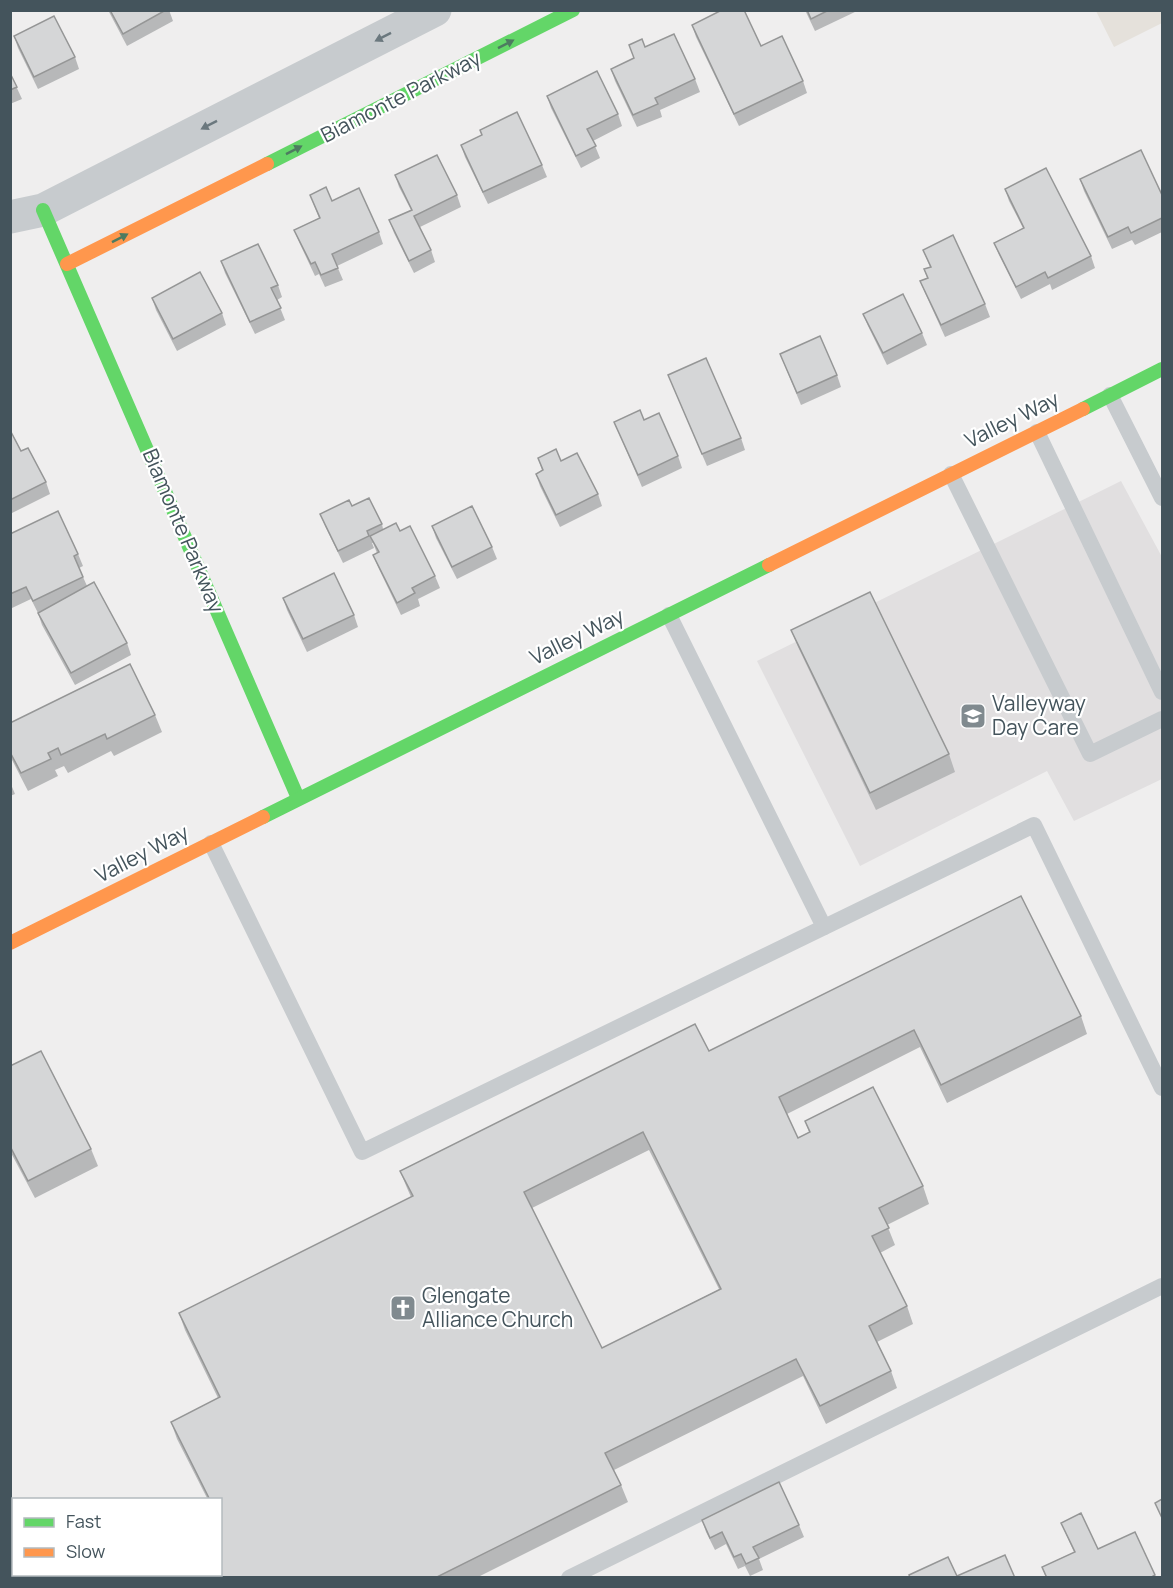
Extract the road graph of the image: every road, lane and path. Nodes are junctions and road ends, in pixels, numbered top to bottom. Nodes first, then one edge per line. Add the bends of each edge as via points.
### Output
1 (435, 10) edge
2 (573, 10) edge
3 (43, 210) junction
4 (10, 217) edge
5 (68, 264) junction
6 (1162, 369) edge
7 (1110, 395) junction
8 (1037, 432) junction
9 (951, 474) junction
10 (1162, 498) edge
11 (669, 615) junction
12 (1162, 692) edge
13 (1162, 719) edge
14 (298, 798) junction
15 (211, 843) junction
16 (824, 927) junction
17 (10, 943) edge
18 (1162, 1088) edge
19 (1162, 1286) edge
20 (569, 1578) edge

1 -> 3 street
5 -> 2 street, Biamonte Parkway
3 - 4 street
3 - 5 street, Biamonte Parkway
5 - 14 street, Biamonte Parkway
6 - 7 street, Valley Way
7 - 8 street, Valley Way
7 - 10 lane
8 - 9 street, Valley Way
8 - 12 lane
9 - 11 street, Valley Way
9 - 13 lane via 1090,754
11 - 14 street, Valley Way
11 - 16 lane
14 - 15 street, Valley Way
15 - 16 lane via 362,1152
15 - 17 street, Valley Way
16 - 18 lane via 1034,825
19 - 20 lane

